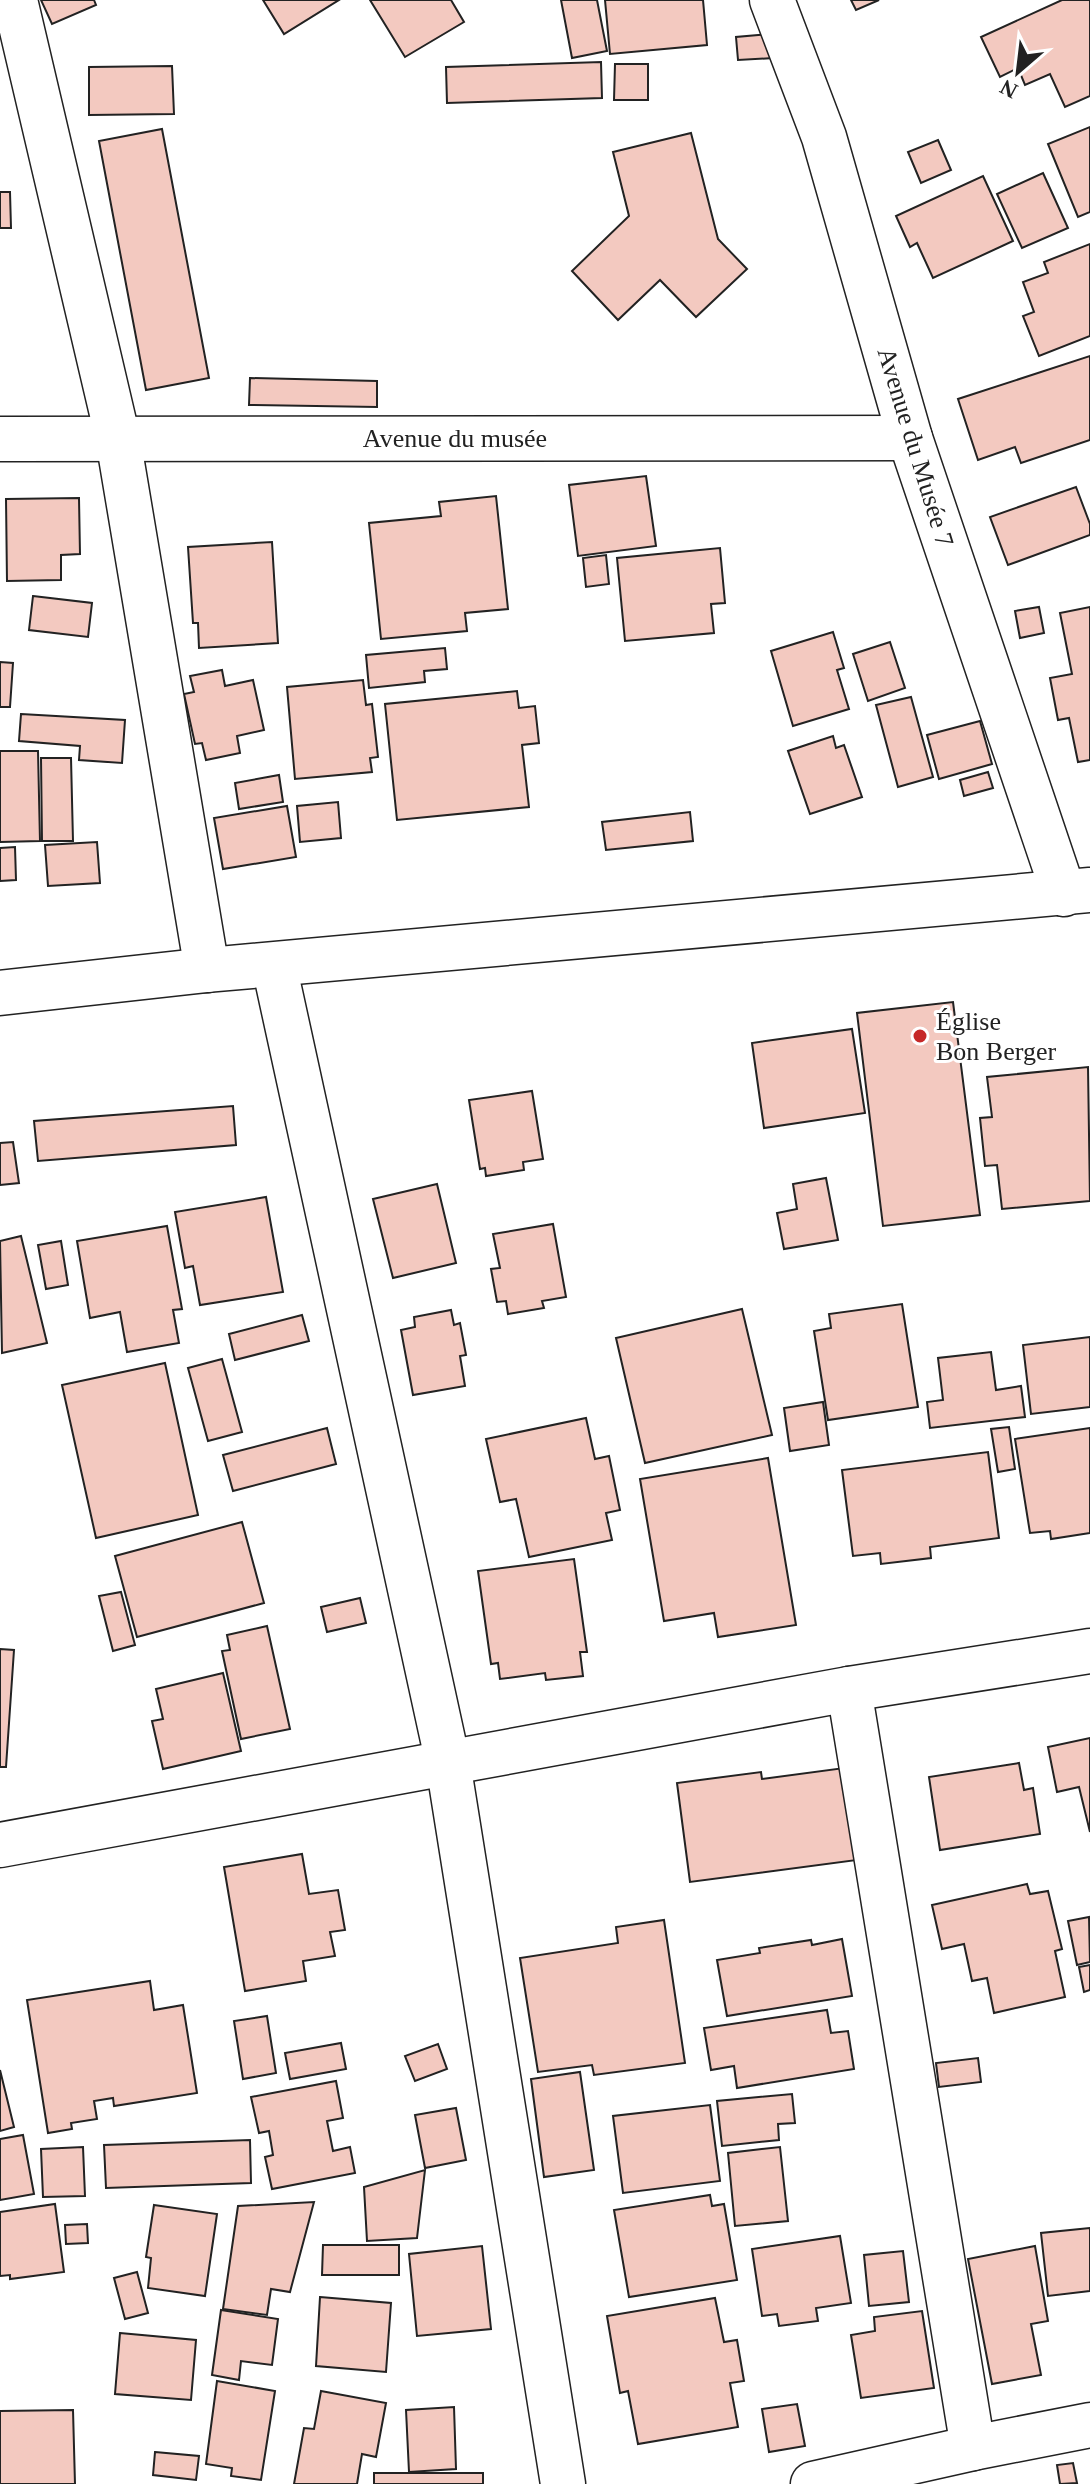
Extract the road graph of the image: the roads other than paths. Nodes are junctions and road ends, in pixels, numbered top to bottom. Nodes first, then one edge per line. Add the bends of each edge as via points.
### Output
1 (15, 0) edge
2 (772, 0) edge
3 (910, 438) junction
4 (0, 439) edge
5 (118, 439) junction
6 (1077, 892) edge
7 (274, 965) junction
8 (207, 970) junction
9 (0, 993) edge
10 (1090, 1651) edge
11 (849, 1689) junction
12 (448, 1763) junction
13 (0, 1845) edge
14 (1090, 2425) edge
15 (973, 2448) junction
16 (563, 2484) edge
17 (813, 2484) edge

1 - 5 street
2 - 3 street, Avenue du Musée 7 via 824,137
3 - 5 street, Avenue du musée
3 - 6 street, Avenue du Musée 7
4 - 5 street, Avenue du musée
5 - 8 street
6 - 7 street
7 - 8 street
7 - 12 street
8 - 9 street
10 - 11 street
11 - 12 street
11 - 15 street
12 - 13 street
12 - 16 street
14 - 15 street
15 - 17 street

